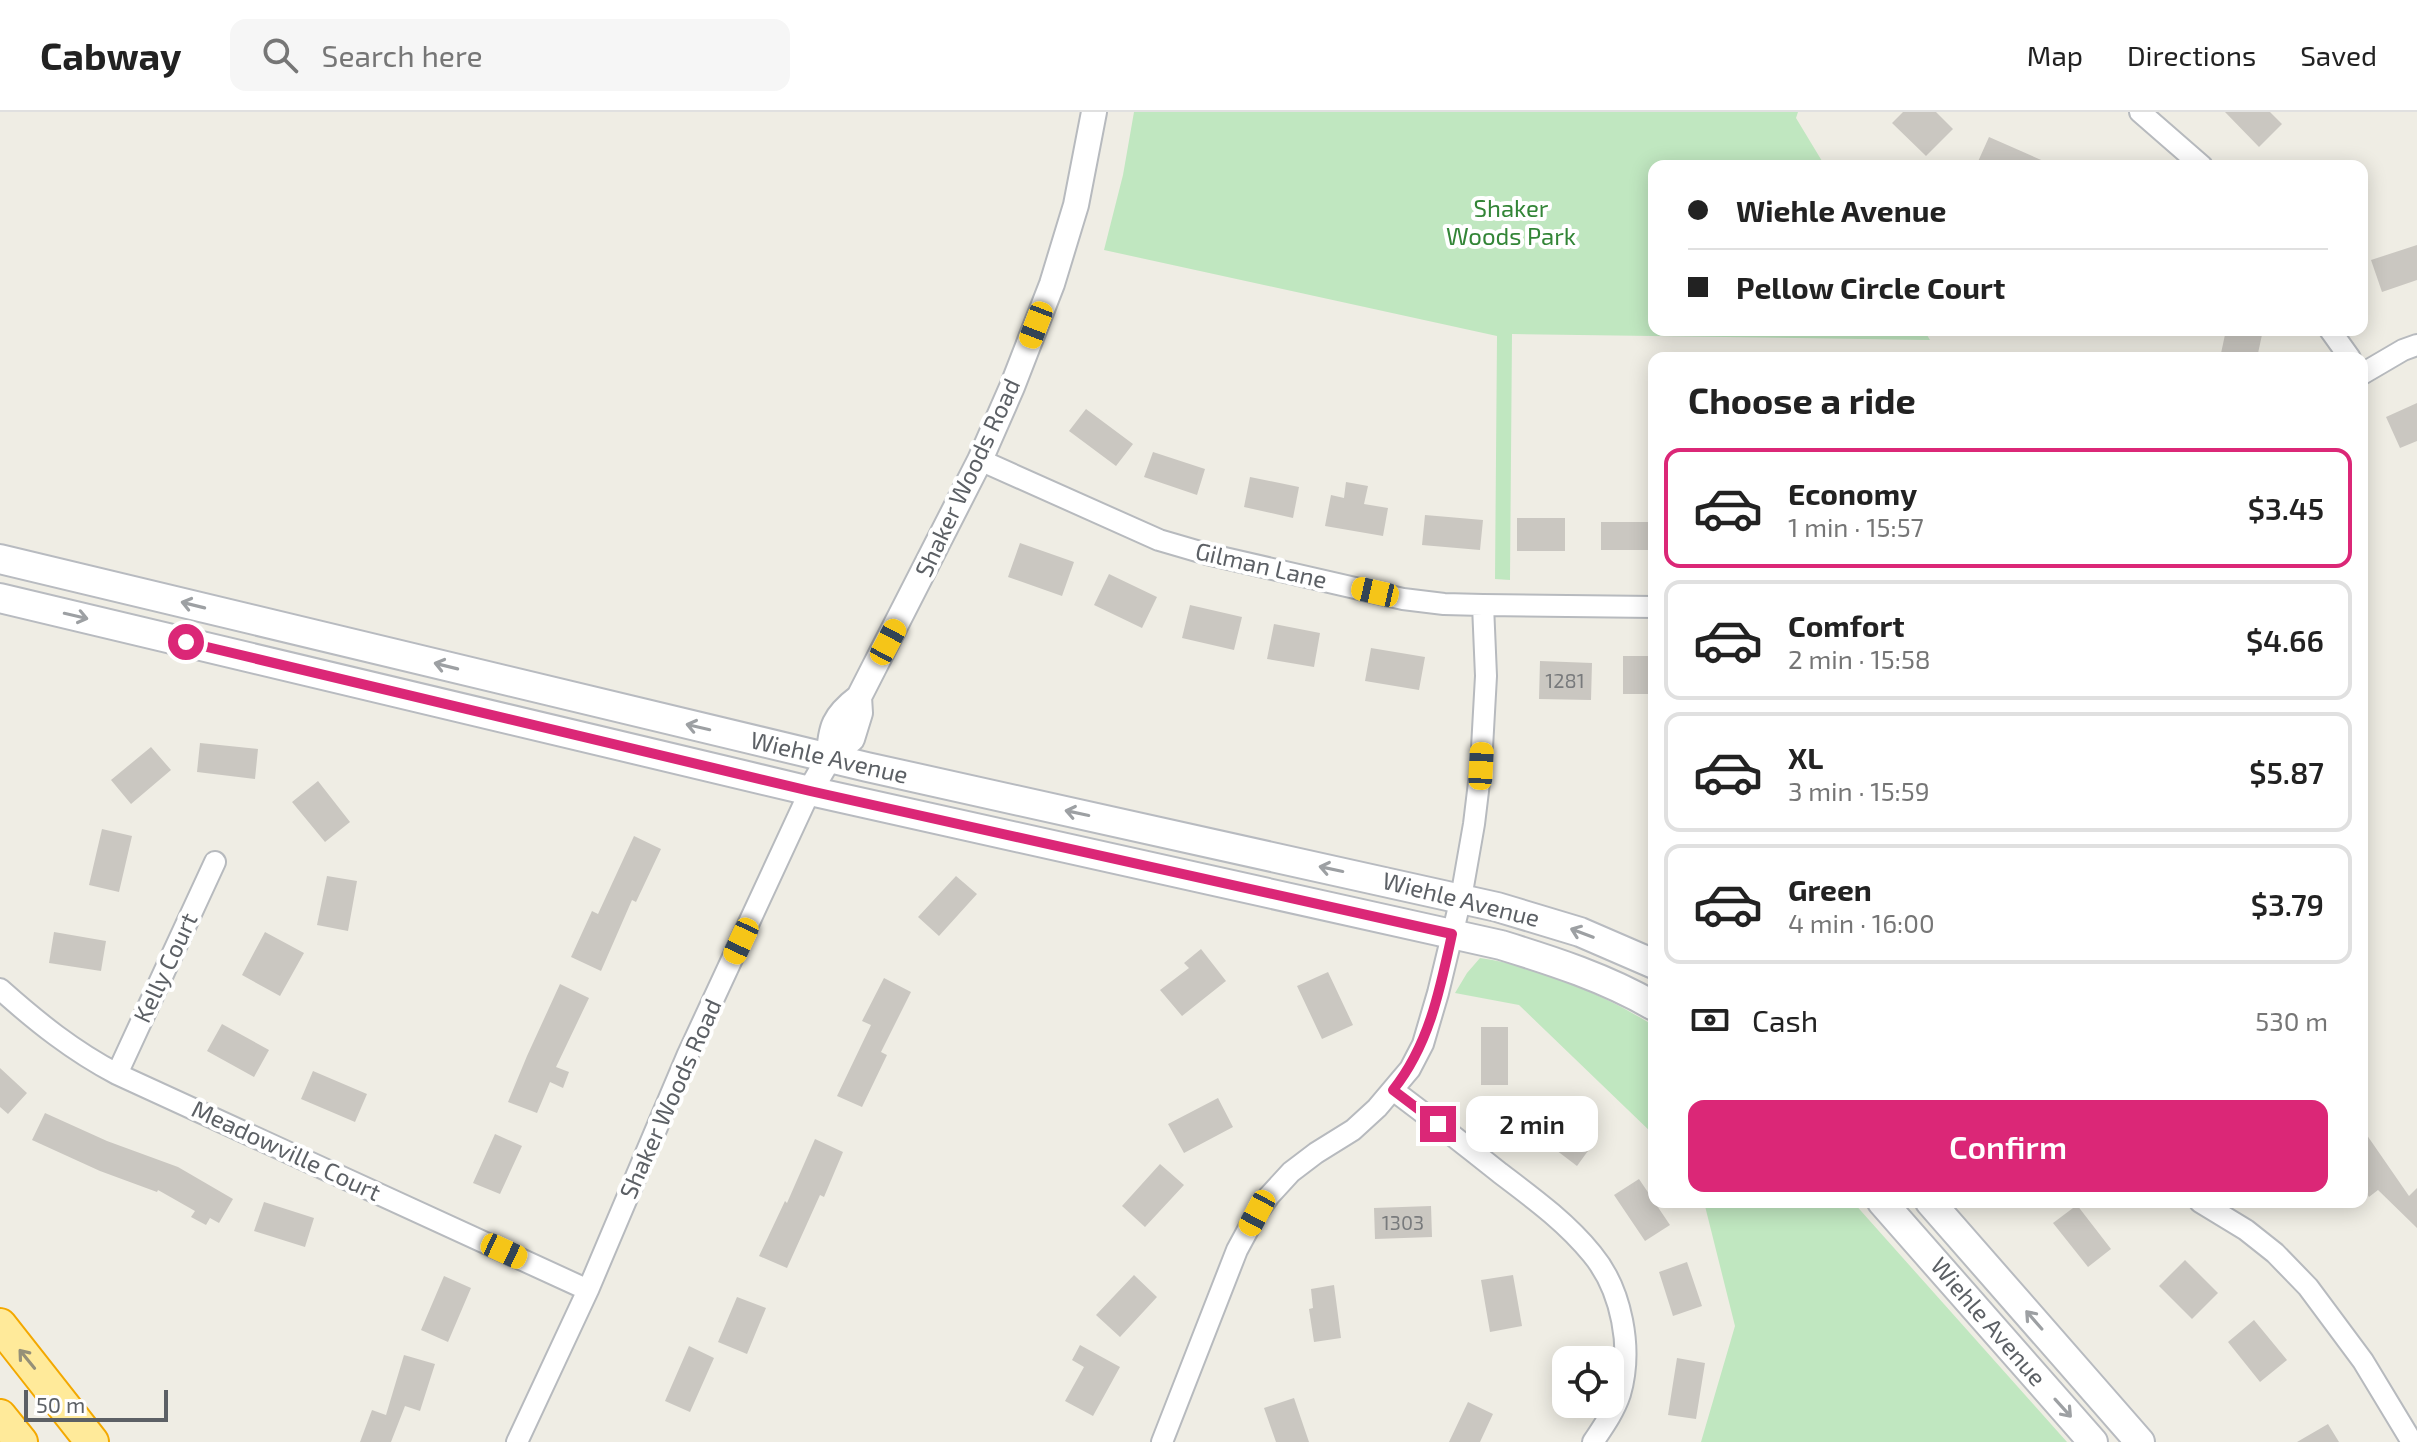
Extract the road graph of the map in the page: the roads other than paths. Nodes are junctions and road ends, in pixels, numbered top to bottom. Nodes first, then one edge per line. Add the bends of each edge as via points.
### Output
1 (1094, 112) edge
2 (2140, 112) edge
3 (2195, 160) edge
4 (2417, 345) edge
5 (2368, 370) edge
6 (980, 460) junction
7 (0, 559) edge
8 (0, 598) edge
9 (1483, 605) junction
10 (1648, 607) edge
11 (829, 758) junction
12 (810, 791) junction
13 (215, 862) dead end
14 (1461, 898) junction
15 (1452, 934) junction
16 (1648, 961) edge
17 (0, 989) edge
18 (1648, 1003) edge
19 (117, 1074) junction
20 (1393, 1090) junction
21 (1887, 1208) edge
22 (1935, 1208) edge
23 (2209, 1208) edge
24 (588, 1290) junction
25 (0, 1325) edge
26 (0, 1416) edge
27 (86, 1440) edge
28 (21, 1442) edge
29 (517, 1442) edge
30 (1162, 1442) edge
31 (1593, 1442) edge
32 (2093, 1442) edge
33 (2140, 1442) edge
34 (2412, 1442) edge

1 - 6 street, Shaker Woods Road via 1076,205 1052,284
2 - 3 street
4 - 5 street
6 - 9 street, Gilman Lane via 1159,540 1207,554 1403,599
6 - 11 street, Shaker Woods Road via 859,697 840,711 830,734
11 -> 7 main road, Wiehle Avenue
8 -> 12 main road, Wiehle Avenue
9 - 10 street, Gilman Lane
9 - 14 street via 1481,766
11 - 12 street, Shaker Woods Road
14 -> 11 main road, Wiehle Avenue
12 - 15 main road, Wiehle Avenue
12 - 24 street, Shaker Woods Road via 688,1054
13 - 19 street, Kelly Court
14 - 15 street
16 -> 14 main road, Wiehle Avenue via 1580,932
15 - 18 main road, Wiehle Avenue via 1539,957
15 - 20 street via 1423,1044
17 - 19 street, Meadowville Court via 59,1039
19 - 24 street, Meadowville Court
20 - 30 street via 1353,1130 1291,1172 1257,1213 1226,1276
20 - 31 street via 1550,1211 1595,1257 1620,1309 1625,1368 1620,1393
21 -> 32 main road, Wiehle Avenue
33 -> 22 main road, Wiehle Avenue
23 - 34 street via 2258,1240 2308,1287 2363,1361
24 - 29 street, Shaker Woods Road
27 -> 25 highway
26 - 28 highway

